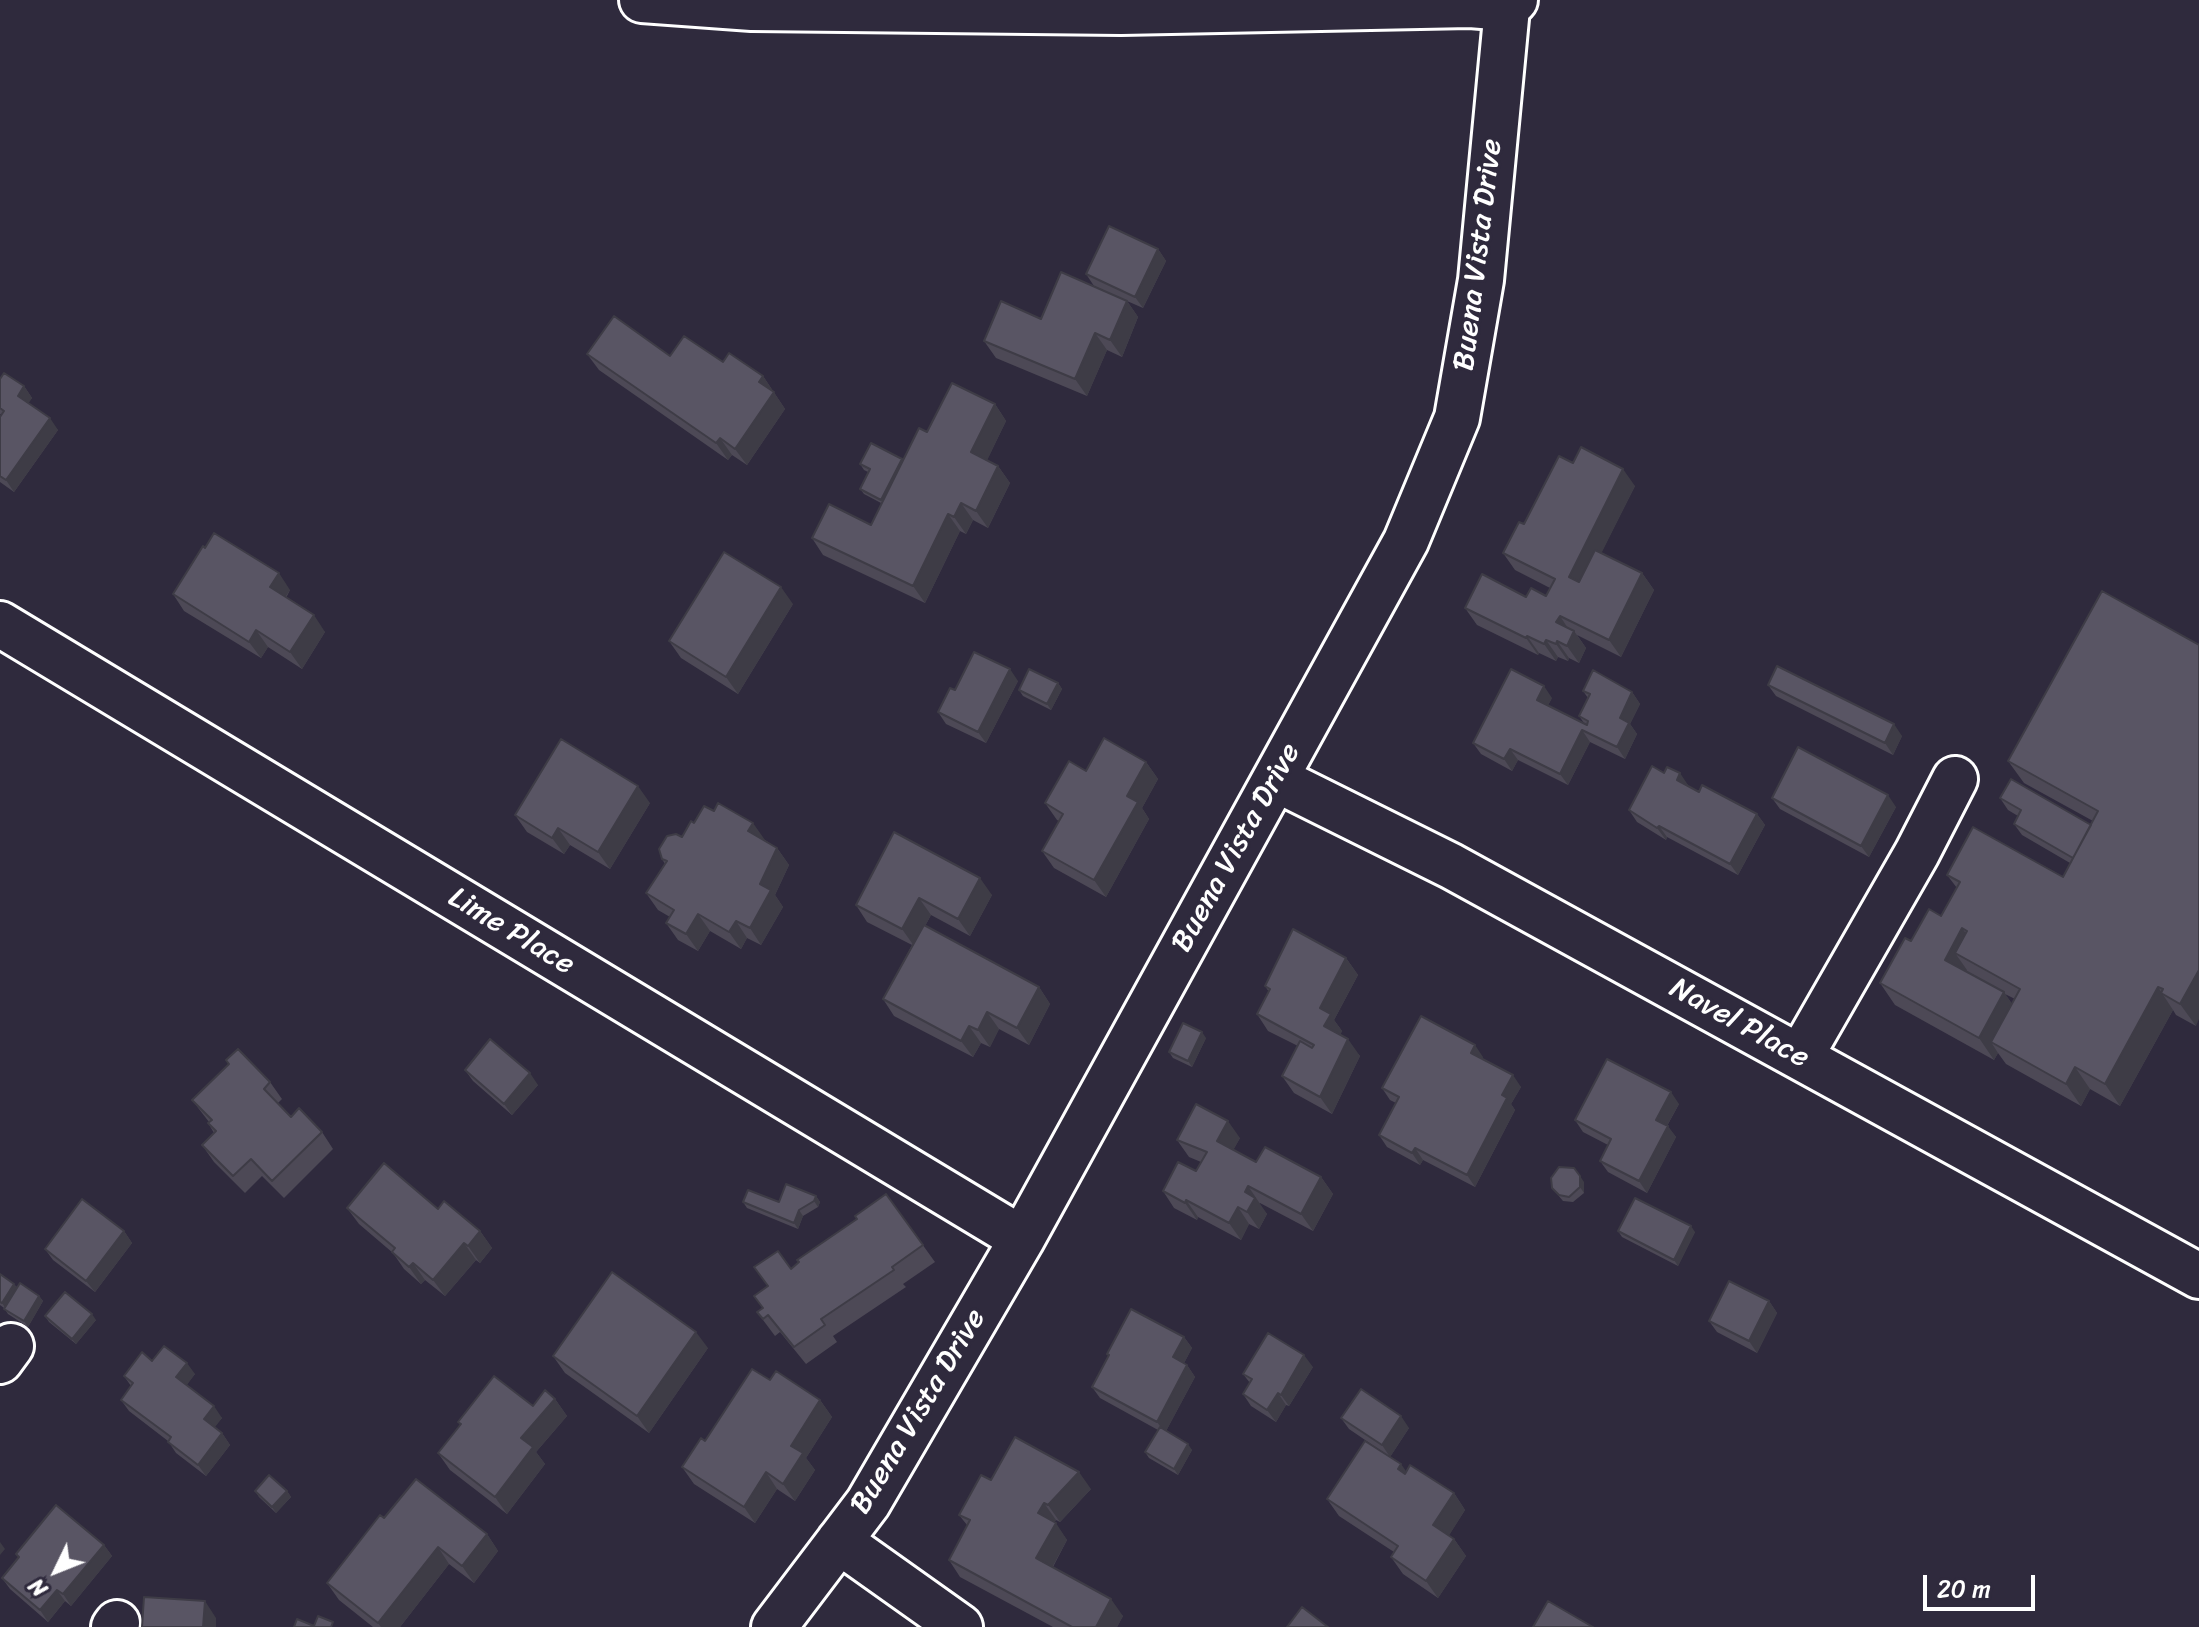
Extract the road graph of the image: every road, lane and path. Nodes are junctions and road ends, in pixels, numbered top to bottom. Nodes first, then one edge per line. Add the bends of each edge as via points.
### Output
1 (642, 0) edge
2 (1511, 4) edge
3 (0, 624) edge
4 (1276, 779) junction
5 (1955, 779) dead end
6 (1800, 1057) junction
7 (1022, 1239) junction
8 (2199, 1276) edge
9 (839, 1541) junction
10 (774, 1627) edge
11 (960, 1627) edge

1 - 2 street via 752,8 1121,12
2 - 4 street, Buena Vista Drive via 1481,280 1457,418 1406,541
3 - 7 street, Lime Place
4 - 6 street, Navel Place via 1451,866
4 - 7 street, Buena Vista Drive
5 - 6 street
6 - 8 street, Navel Place
7 - 9 street, Buena Vista Drive via 868,1503
9 - 10 street, Buena Vista Drive
9 - 11 street

